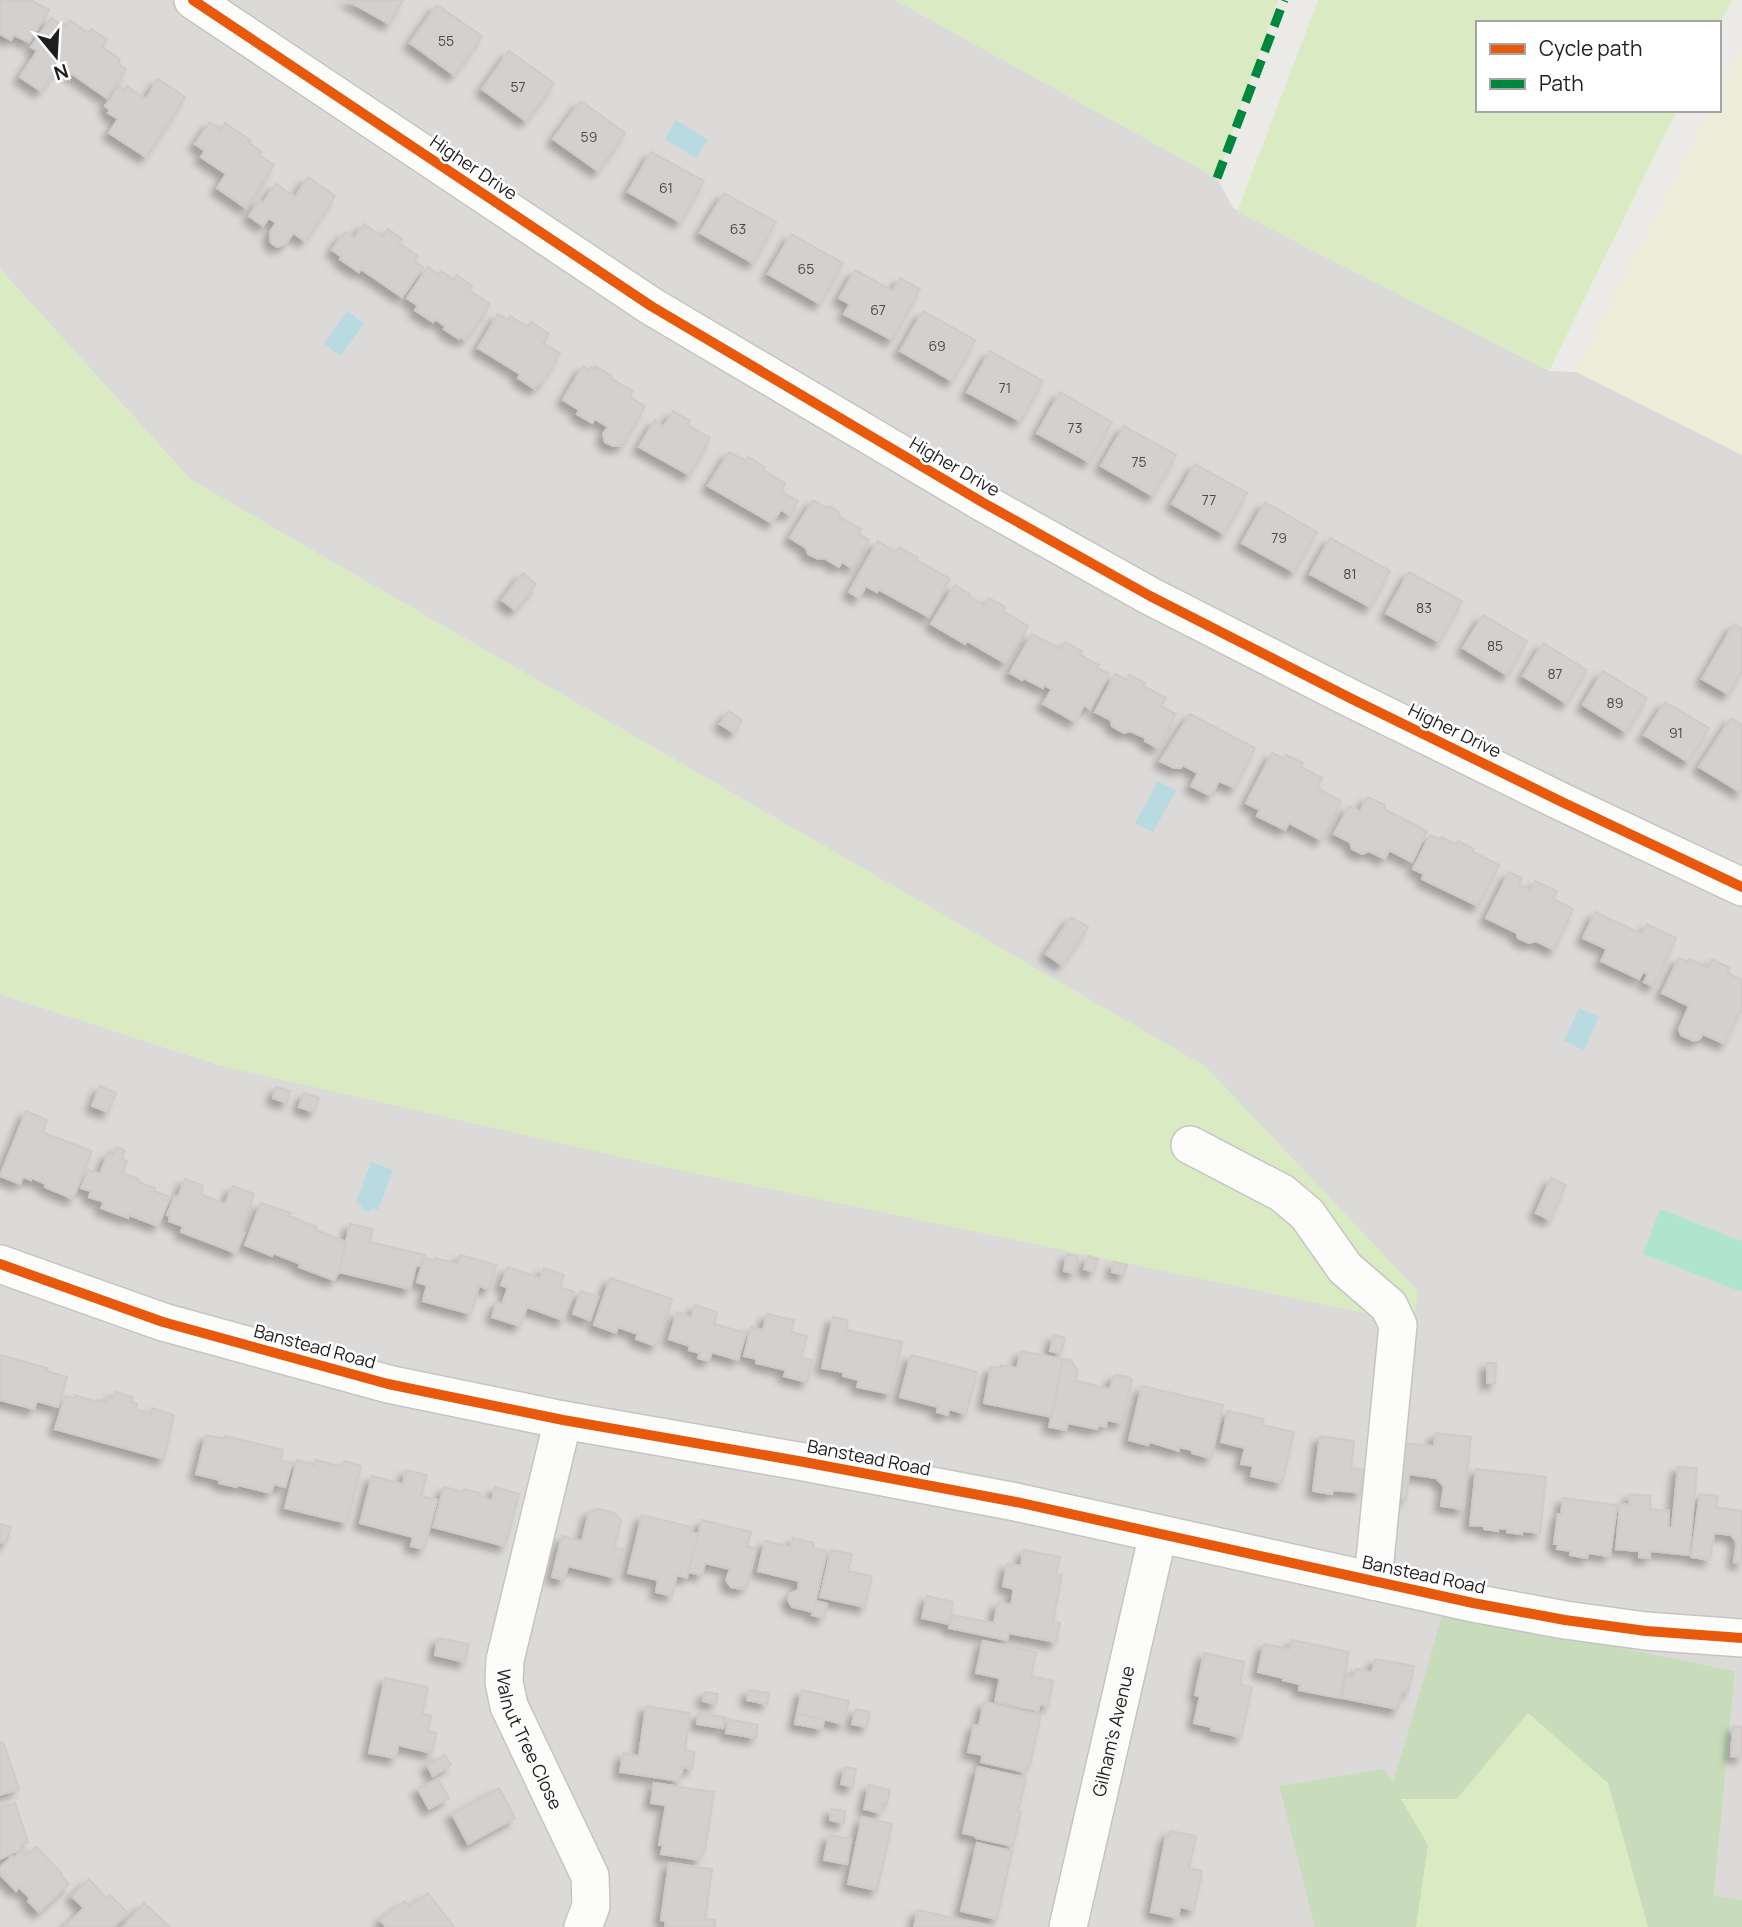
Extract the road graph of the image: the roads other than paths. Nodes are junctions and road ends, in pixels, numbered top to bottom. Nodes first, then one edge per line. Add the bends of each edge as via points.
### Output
1 (193, 0) edge
2 (1742, 887) edge
3 (1190, 1145) dead end
4 (0, 1264) edge
5 (564, 1420) junction
6 (1158, 1534) junction
7 (1373, 1581) junction
8 (1742, 1639) edge
9 (583, 1927) edge
10 (1068, 1927) edge

1 - 2 street, Higher Drive via 651,306 982,502 1257,651
3 - 7 street via 1282,1193 1307,1214 1345,1268 1389,1306 1398,1325
4 - 5 street, Banstead Road via 163,1321 286,1357 388,1384
5 - 6 street, Banstead Road via 1016,1502
5 - 9 street, Walnut Tree Close via 505,1660 504,1682 509,1706 590,1876 591,1906
6 - 7 street, Banstead Road
6 - 10 street, Gilham's Avenue
7 - 8 street, Banstead Road via 1565,1619

